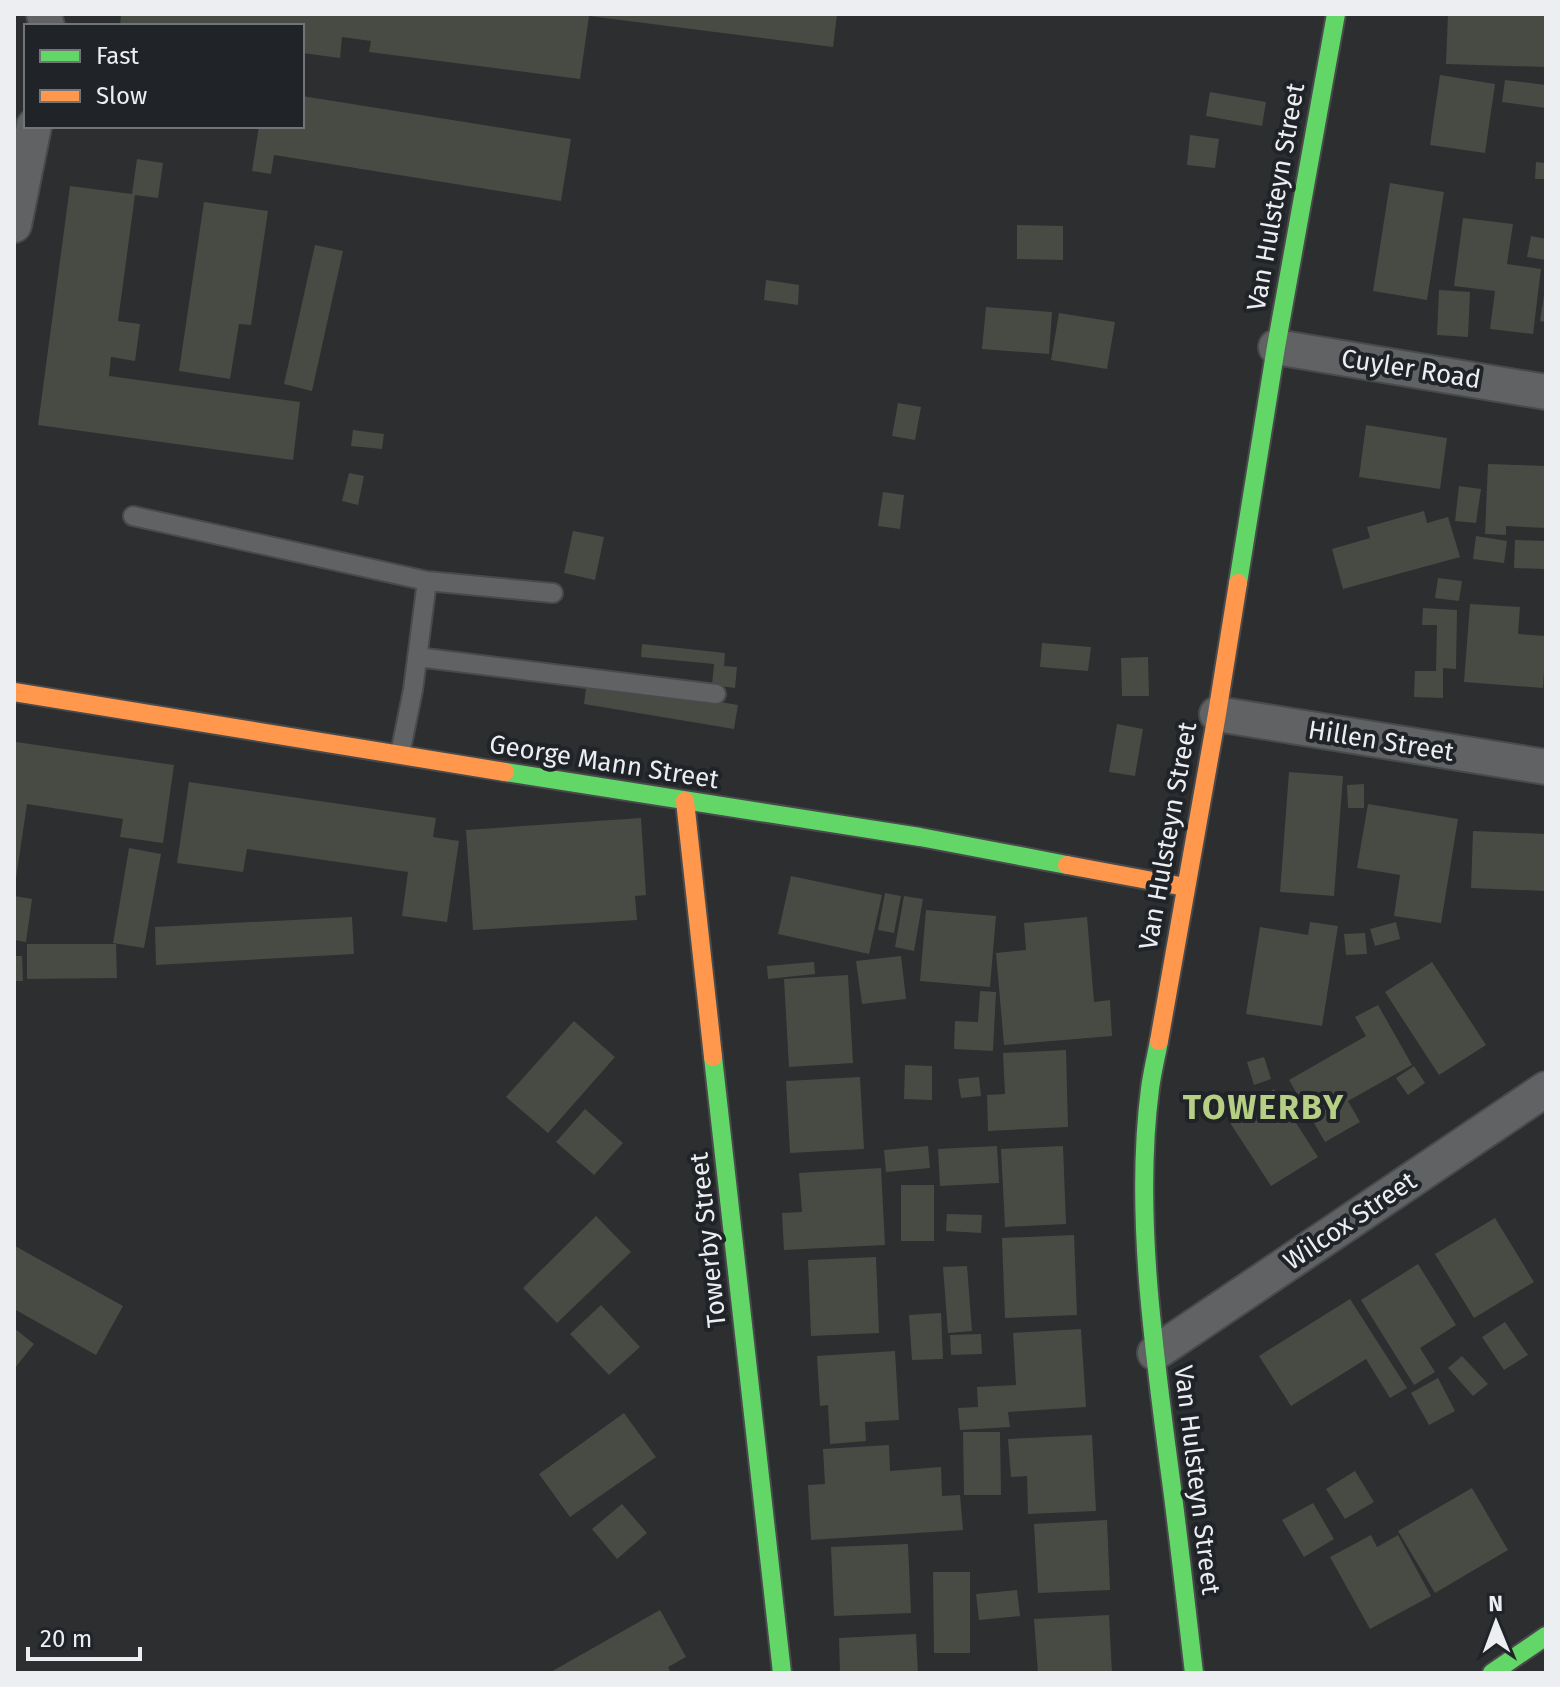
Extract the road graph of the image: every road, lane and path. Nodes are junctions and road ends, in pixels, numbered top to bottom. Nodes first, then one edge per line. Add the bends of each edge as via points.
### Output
1 (1336, 14) edge
2 (34, 128) edge
3 (14, 225) edge
4 (1276, 347) junction
5 (1546, 392) edge
6 (133, 516) dead end
7 (427, 581) junction
8 (553, 593) dead end
9 (417, 657) junction
10 (14, 692) edge
11 (716, 694) dead end
12 (1217, 714) junction
13 (400, 755) junction
14 (1546, 767) edge
15 (685, 801) junction
16 (1185, 887) junction
17 (1546, 1089) edge
18 (1155, 1353) junction
19 (1546, 1636) edge
20 (780, 1672) edge
21 (1194, 1673) edge
22 (1492, 1673) edge

1 - 4 street, Van Hulsteyn Street
2 - 3 street
4 - 5 street, Cuyler Road
4 - 12 street, Van Hulsteyn Street
6 - 7 lane
7 - 8 lane
7 - 9 lane
9 - 11 lane
9 - 13 lane
10 - 13 street, George Mann Street
12 - 14 street, Hillen Street
12 - 16 street, Van Hulsteyn Street
13 - 15 street, George Mann Street
15 - 16 street, George Mann Street via 920,837
15 - 20 street, Towerby Street
16 - 18 street, Van Hulsteyn Street via 1145,1138
17 - 18 street, Wilcox Street
18 - 21 street, Van Hulsteyn Street
19 - 22 street

